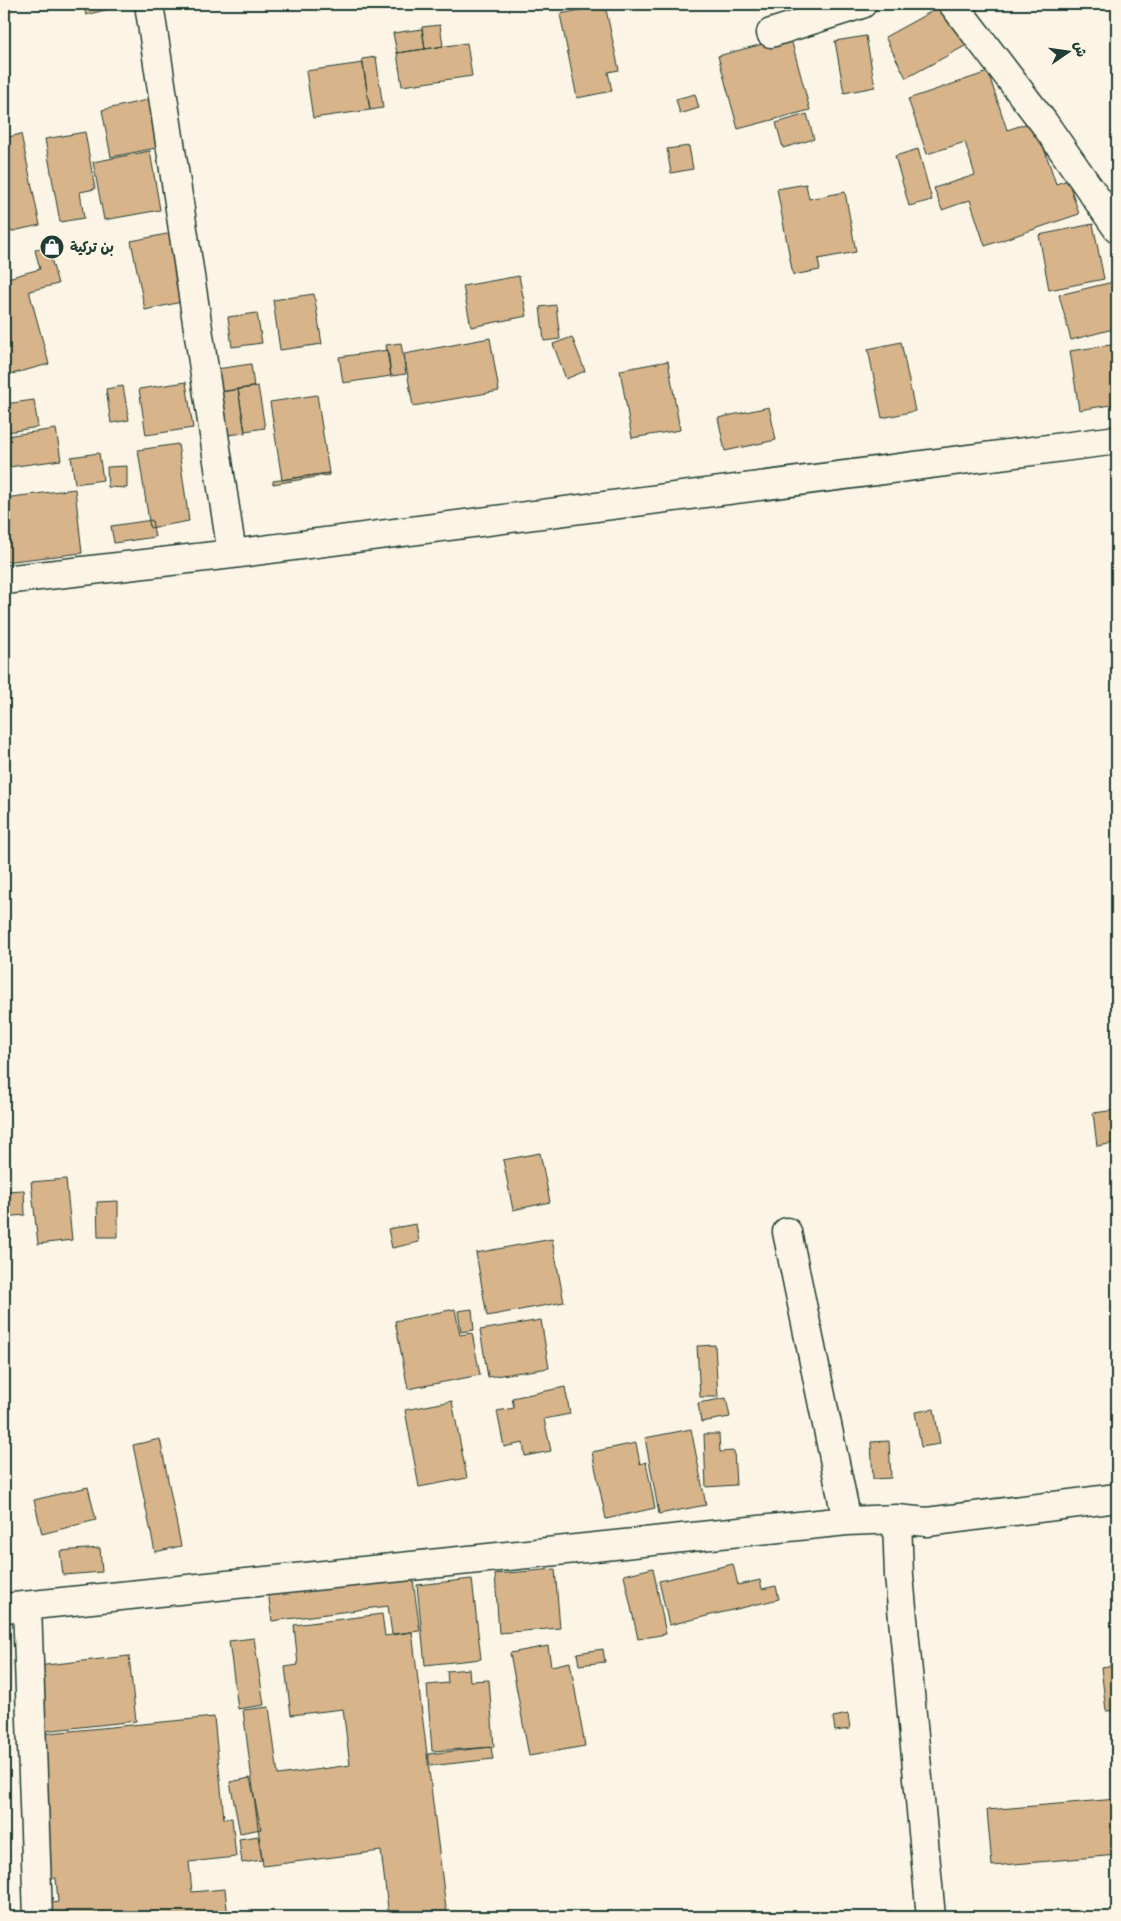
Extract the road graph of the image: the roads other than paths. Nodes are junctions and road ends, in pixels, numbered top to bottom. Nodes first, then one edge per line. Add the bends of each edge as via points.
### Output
1 (149, 4) edge
2 (862, 4) edge
3 (953, 4) edge
4 (771, 33) dead end
5 (1117, 228) edge
6 (1117, 440) edge
7 (232, 554) junction
8 (4, 580) edge
9 (787, 1232) dead end
10 (1117, 1498) edge
11 (897, 1519) junction
12 (847, 1521) junction
13 (15, 1607) edge
14 (38, 1917) edge
15 (931, 1917) edge

1 - 7 street
2 - 4 street
3 - 5 street via 1044,123
6 - 7 street
7 - 8 street
9 - 12 street
10 - 11 street via 927,1522
11 - 12 street
11 - 15 street via 899,1576
12 - 13 street
13 - 14 street

